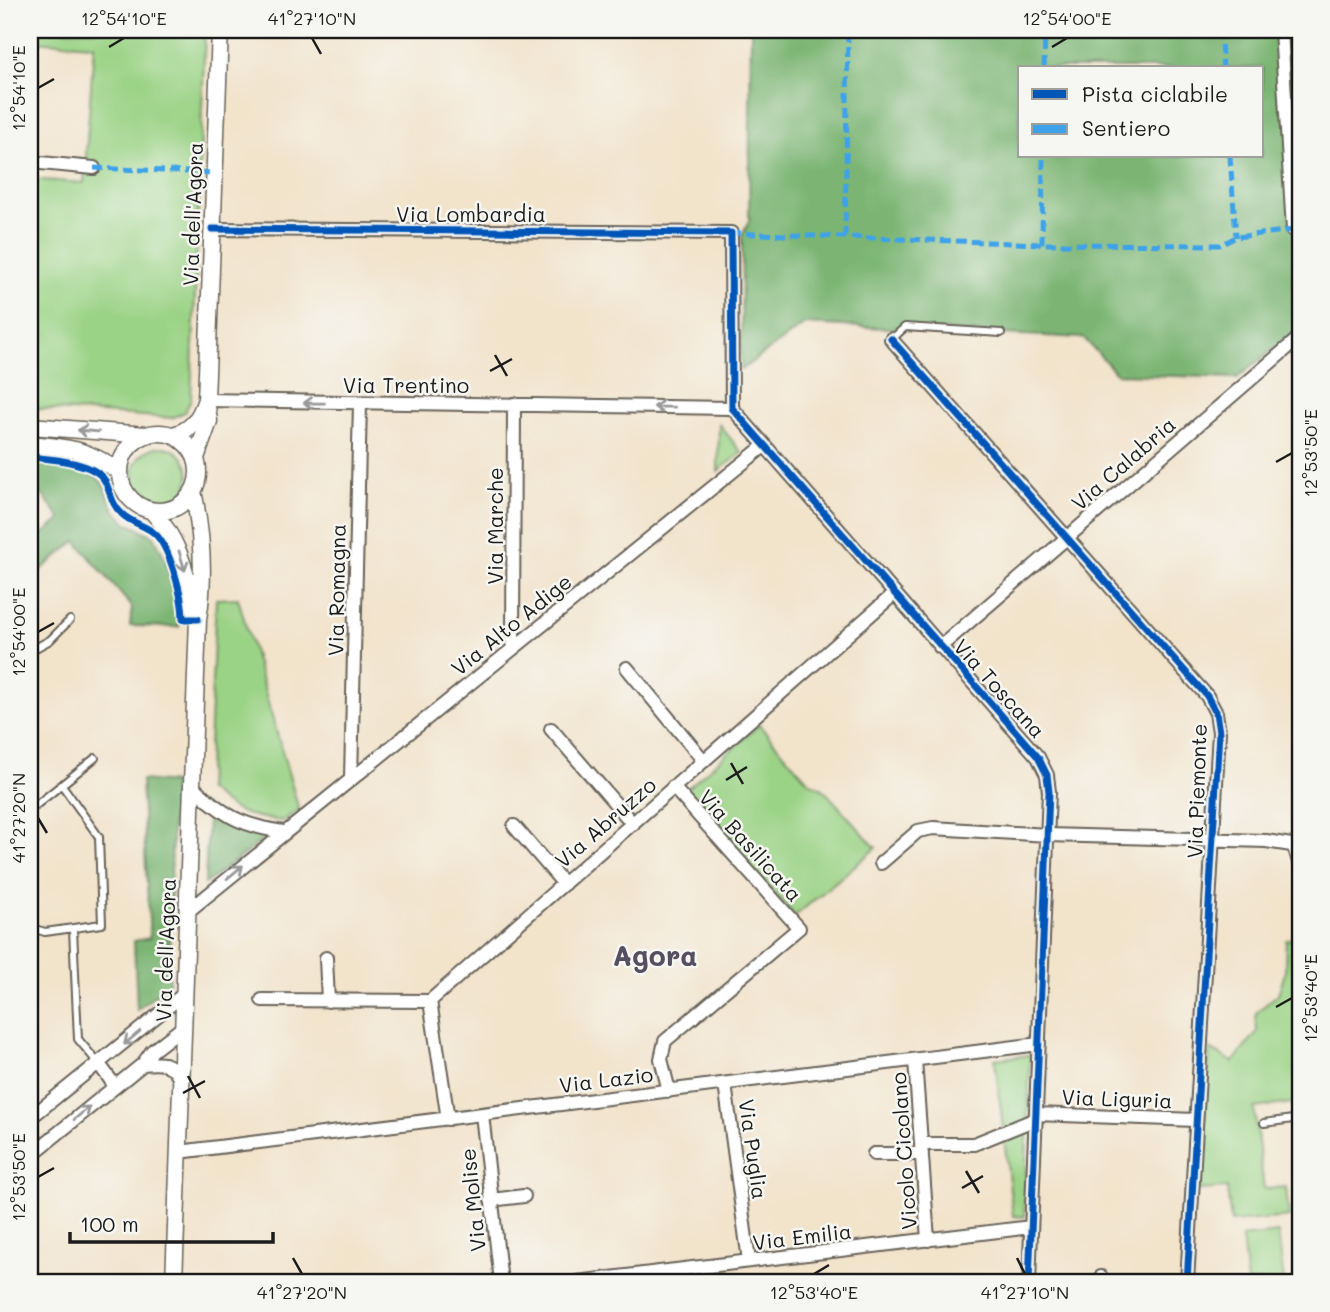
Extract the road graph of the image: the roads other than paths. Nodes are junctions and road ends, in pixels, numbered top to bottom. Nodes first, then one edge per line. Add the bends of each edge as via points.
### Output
1 (220, 30) edge
2 (1281, 30) edge
3 (30, 161) edge
4 (94, 168) dead end
5 (212, 229) junction
6 (1300, 229) edge
7 (1001, 333) dead end
8 (1300, 337) edge
9 (891, 339) joint
10 (206, 400) junction
11 (360, 404) junction
12 (514, 404) junction
13 (732, 408) junction
14 (30, 426) edge
15 (146, 435) junction
16 (173, 435) junction
17 (30, 444) edge
18 (764, 446) junction
19 (196, 458) junction
20 (120, 472) junction
21 (194, 491) junction
22 (152, 511) junction
23 (200, 534) junction
24 (172, 536) junction
25 (1068, 536) junction
26 (894, 594) junction
27 (198, 619) junction
28 (69, 620) dead end
29 (940, 647) junction
30 (513, 648) junction
31 (30, 651) edge
32 (627, 668) dead end
33 (551, 729) dead end
34 (95, 758) dead end
35 (704, 761) junction
36 (351, 778) junction
37 (62, 785) junction
38 (192, 786) junction
39 (673, 788) junction
40 (30, 810) edge
41 (632, 824) junction
42 (514, 826) dead end
43 (283, 832) junction
44 (1048, 835) junction
45 (1212, 840) junction
46 (1299, 849) edge
47 (881, 863) dead end
48 (564, 884) junction
49 (187, 912) junction
50 (31, 928) edge
51 (73, 929) junction
52 (326, 958) dead end
53 (184, 994) junction
54 (262, 1000) dead end
55 (328, 1001) junction
56 (430, 1001) junction
57 (183, 1027) junction
58 (1039, 1044) junction
59 (915, 1060) junction
60 (99, 1064) junction
61 (143, 1064) junction
62 (725, 1084) junction
63 (115, 1086) junction
64 (181, 1086) junction
65 (669, 1091) junction
66 (482, 1114) junction
67 (1036, 1117) junction
68 (30, 1118) edge
69 (1300, 1118) edge
70 (448, 1119) junction
71 (1196, 1119) junction
72 (1264, 1123) dead end
73 (921, 1149) junction
74 (179, 1152) junction
75 (874, 1154) dead end
76 (30, 1156) edge
77 (524, 1196) dead end
78 (491, 1200) junction
79 (1031, 1227) junction
80 (928, 1240) junction
81 (750, 1261) junction
82 (675, 1276) edge
83 (174, 1282) edge
84 (501, 1282) edge
85 (577, 1282) edge
86 (1029, 1282) edge
87 (1187, 1282) edge

1 - 5 street, Via dell'Agora
2 - 6 street via 1293,230
3 - 4 street
5 - 10 street, Via dell'Agora
5 - 13 street, Via Lombardia via 731,233
7 - 9 lane via 905,327
8 - 25 street, Via Calabria
9 - 25 street, Via Piemonte
11 -> 10 street, Via Trentino
10 - 16 street via 192,426
10 - 19 street, Via dell'Agora via 209,421
11 - 12 street, Via Trentino
11 - 36 street, Via Romagna
13 -> 12 street, Via Trentino
12 - 30 street, Via Marche
13 - 18 street, Via Toscana
15 -> 14 street
15 - 16 street
15 - 20 street via 127,450
16 - 19 street
17 - 20 street via 74,448
18 - 26 street, Via Toscana
18 - 30 street, Via Alto Adige
19 - 21 street, Via dell'Agora
20 - 22 street, Via dell'Agora via 130,497
21 - 22 street via 176,507
21 - 23 street, Via dell'Agora
22 - 24 street, Via dell'Agora
23 - 24 street
23 - 27 street, Via dell'Agora
24 -> 27 street, Via dell'Agora
25 - 29 street, Via Calabria
25 - 45 street, Via Piemonte via 1214,709 1219,728
26 - 29 street, Via Toscana
26 - 35 street, Via Abruzzo
27 - 38 street, Via dell'Agora
28 - 31 lane via 50,640
29 - 44 street, Via Toscana via 1043,765 1049,787
30 - 36 street, Via Alto Adige
32 - 35 street
33 - 41 street
34 - 37 lane
35 - 39 street, Via Abruzzo
36 - 43 street, Via Alto Adige
37 - 40 lane
37 - 51 lane via 99,836 102,924
38 - 43 street via 230,818
38 - 49 street, Via dell'Agora
39 - 41 street, Via Abruzzo
39 - 65 street, Via Basilicata via 799,928 665,1041 661,1059
41 - 48 street, Via Abruzzo
42 - 48 street
49 -> 43 street, Via Alto Adige
44 - 45 street
44 - 47 street via 928,828 918,831
44 - 58 street, Via Toscana
45 - 46 street via 1272,842
45 - 71 street, Via Piemonte
48 - 56 street, Via Abruzzo
49 - 53 street, Via dell'Agora
50 - 51 lane via 45,932
51 - 60 lane via 78,1039
52 - 55 street
53 - 57 street, Via dell'Agora
53 -> 60 street
54 - 55 street
55 - 56 street
56 - 70 street
57 - 61 street
57 - 64 street, Via dell'Agora
58 - 59 street, Via Lazio
58 - 67 street, Via Toscana
59 - 62 street, Via Lazio
59 - 73 street, Vicolo Cicolano
60 - 63 street
60 - 68 street
61 - 63 street
61 - 64 street via 166,1063 174,1068
62 - 65 street, Via Lazio
62 - 81 street, Via Puglia
76 -> 63 street
64 - 74 street, Via dell'Agora
65 - 66 street, Via Lazio
66 - 70 street, Via Lazio
66 - 78 street, Via Molise
67 - 71 street, Via Liguria
67 - 73 street via 974,1144
67 - 79 street, Via Toscana
69 - 72 lane
70 - 74 street, Via Lazio
71 - 87 street, Via Piemonte
73 - 75 street
73 - 80 street, Vicolo Cicolano
74 - 83 street, Via dell'Agora
77 - 78 street
78 - 84 street, Via Molise
79 - 80 street, Via Emilia
79 - 86 street, Via Toscana
80 - 81 street, Via Emilia
81 - 82 street, Via Emilia
82 - 85 street, Via Emilia

